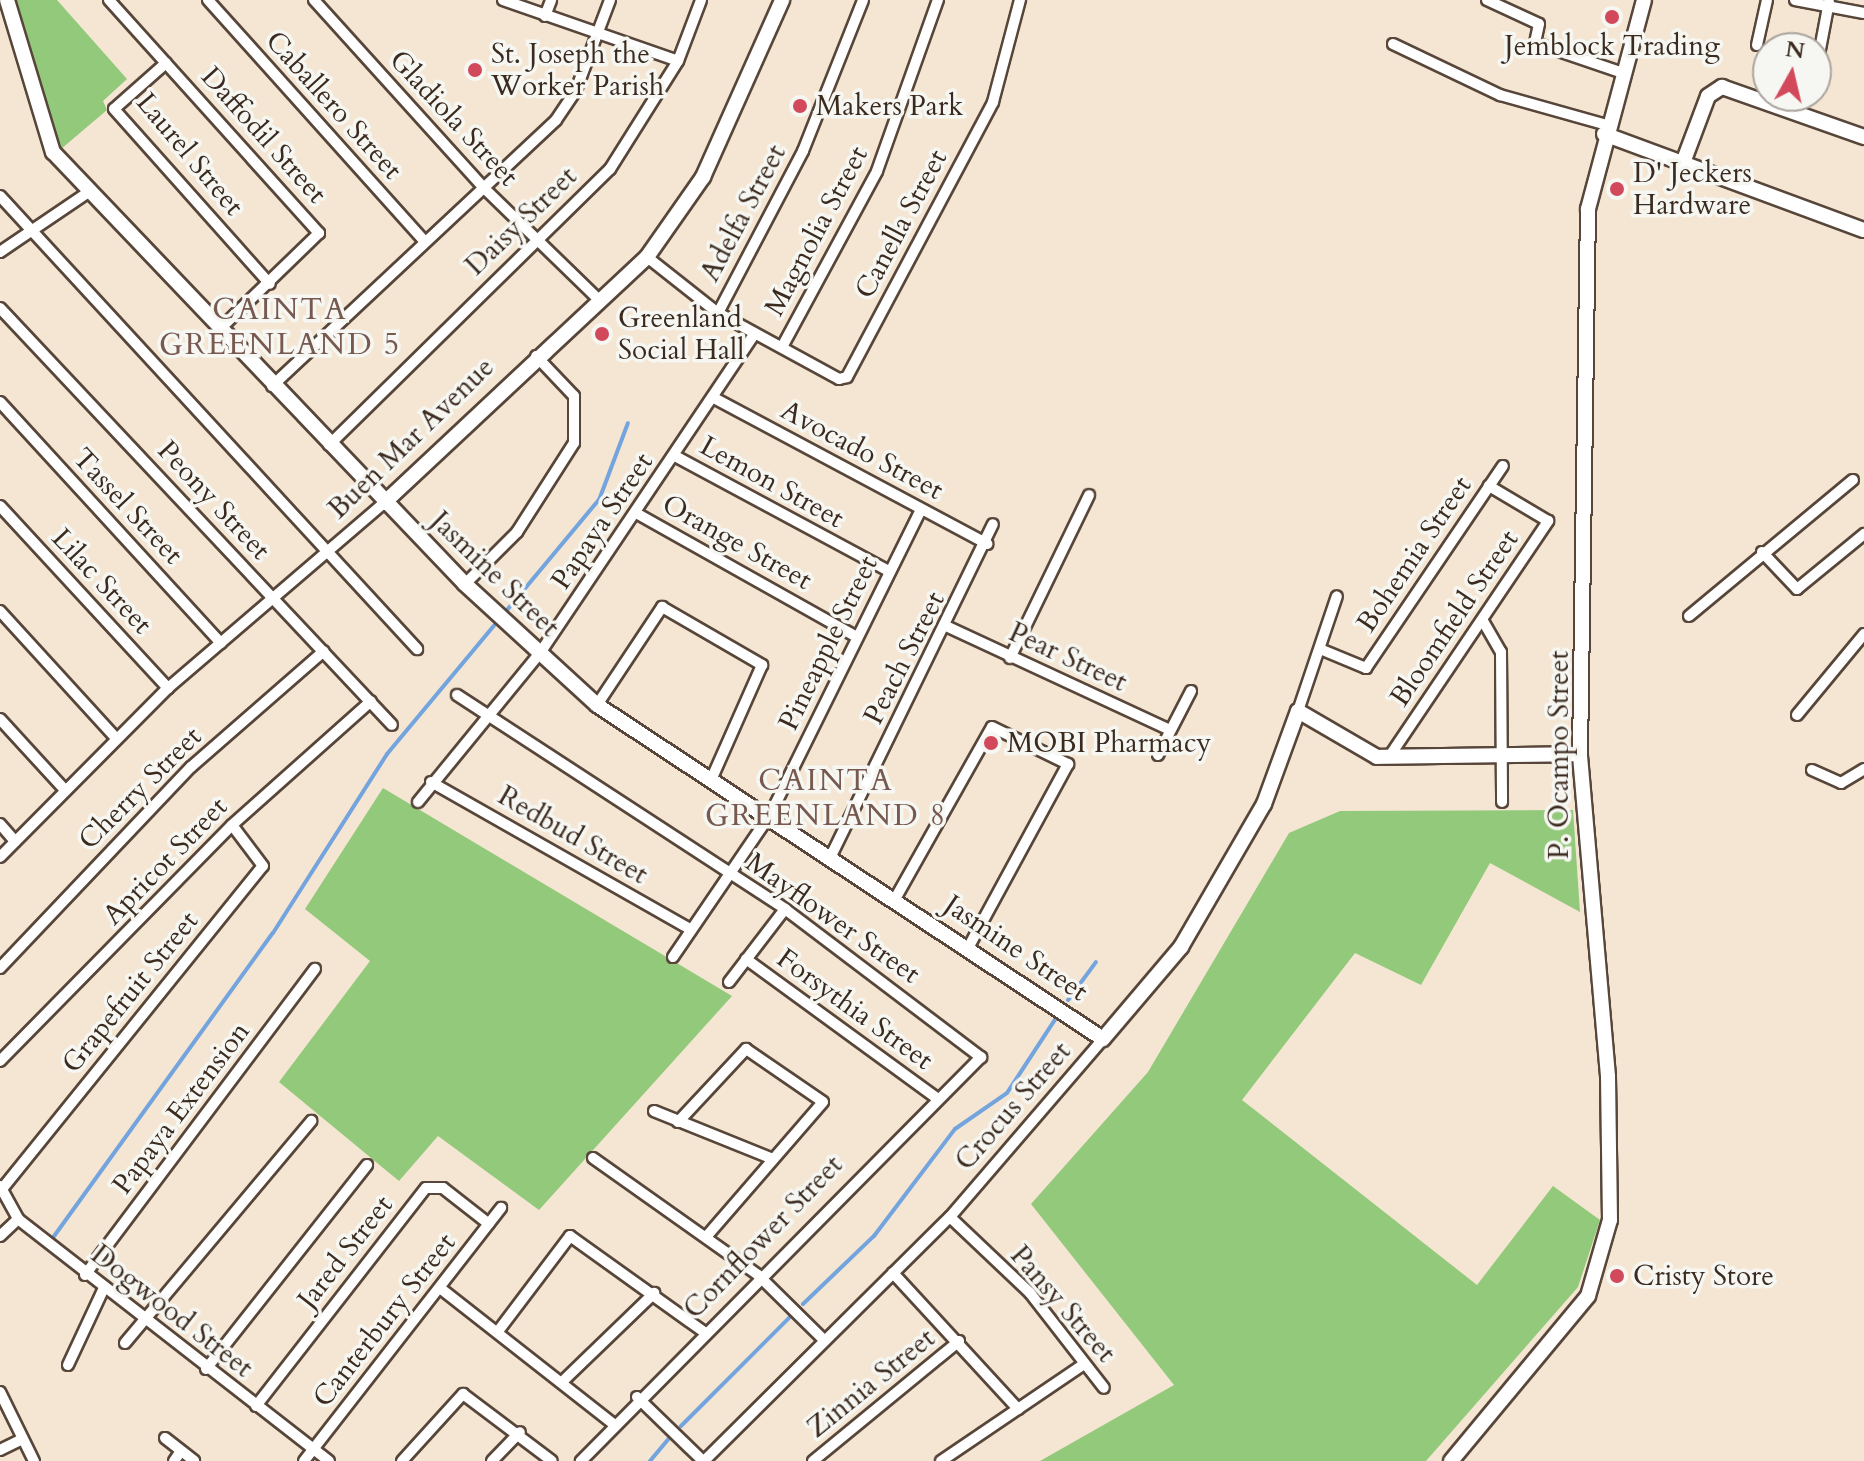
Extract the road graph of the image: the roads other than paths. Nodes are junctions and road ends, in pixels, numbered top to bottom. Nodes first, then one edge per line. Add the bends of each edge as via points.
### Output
1 (7, 0) edge
2 (109, 0) edge
3 (208, 0) edge
4 (314, 0) edge
5 (503, 0) edge
6 (551, 0) edge
7 (610, 0) edge
8 (701, 0) edge
9 (782, 0) edge
10 (863, 0) edge
11 (938, 0) edge
12 (1020, 0) edge
13 (1487, 0) edge
14 (1644, 0) edge
15 (1767, 0) edge
16 (1795, 0) edge
17 (1829, 3) edge
18 (1864, 13) edge
19 (545, 16) junction
20 (1760, 32) edge
21 (1823, 32) edge
22 (597, 34) junction
23 (1393, 44) dead end
24 (678, 61) junction
25 (166, 63) junction
26 (1623, 73) junction
27 (1606, 130) junction
28 (1864, 137) edge
29 (1684, 160) junction
30 (485, 189) junction
31 (90, 191) junction
32 (0, 196) edge
33 (1864, 230) edge
34 (31, 231) junction
35 (536, 238) junction
36 (425, 242) junction
37 (0, 252) edge
38 (647, 257) junction
39 (270, 284) junction
40 (597, 298) junction
41 (0, 308) edge
42 (718, 313) junction
43 (219, 330) junction
44 (754, 334) junction
45 (782, 347) junction
46 (535, 355) junction
47 (272, 386) junction
48 (714, 398) junction
49 (0, 402) edge
50 (329, 445) junction
51 (675, 456) junction
52 (1503, 466) dead end
53 (1853, 480) dead end
54 (1489, 486) junction
55 (1089, 495) dead end
56 (384, 503) junction
57 (0, 506) edge
58 (921, 510) junction
59 (636, 513) junction
60 (993, 524) dead end
61 (1864, 534) edge
62 (987, 544) junction
63 (1762, 552) junction
64 (329, 553) junction
65 (889, 571) junction
66 (465, 584) junction
67 (1337, 596) dead end
68 (274, 598) junction
69 (0, 611) edge
70 (1689, 616) dead end
71 (1483, 621) junction
72 (946, 626) junction
73 (1864, 634) edge
74 (857, 637) junction
75 (221, 643) junction
76 (417, 649) dead end
77 (1320, 649) junction
78 (324, 651) junction
79 (540, 653) junction
80 (1010, 658) junction
81 (168, 688) junction
82 (1191, 691) dead end
83 (457, 695) dead end
84 (371, 701) junction
85 (597, 705) junction
86 (1298, 711) junction
87 (1797, 715) dead end
88 (483, 717) junction
89 (0, 719) edge
90 (392, 725) dead end
91 (1170, 730) junction
92 (116, 738) junction
93 (1580, 754) junction
94 (1158, 755) dead end
95 (1500, 755) junction
96 (1389, 757) junction
97 (1864, 769) edge
98 (1812, 770) dead end
99 (712, 778) junction
100 (431, 782) junction
101 (65, 790) junction
102 (418, 802) dead end
103 (1502, 802) dead end
104 (770, 815) junction
105 (0, 824) edge
106 (232, 825) junction
107 (15, 841) junction
108 (831, 856) junction
109 (0, 857) edge
110 (729, 873) junction
111 (895, 899) junction
112 (785, 909) junction
113 (691, 930) junction
114 (969, 946) junction
115 (673, 957) dead end
116 (746, 959) junction
117 (0, 968) edge
118 (315, 969) dead end
119 (729, 982) dead end
120 (1103, 1039) junction
121 (980, 1052) joint
122 (0, 1061) edge
123 (935, 1097) junction
124 (654, 1111) dead end
125 (311, 1121) dead end
126 (678, 1122) junction
127 (593, 1158) dead end
128 (773, 1159) junction
129 (367, 1165) dead end
130 (1, 1187) edge
131 (501, 1208) dead end
132 (950, 1217) junction
133 (18, 1219) junction
134 (489, 1224) junction
135 (0, 1236) edge
136 (706, 1237) junction
137 (893, 1273) junction
138 (85, 1275) junction
139 (758, 1275) junction
140 (440, 1288) junction
141 (103, 1290) junction
142 (654, 1293) junction
143 (143, 1322) junction
144 (499, 1330) junction
145 (704, 1332) junction
146 (824, 1340) junction
147 (959, 1341) junction
148 (125, 1343) dead end
149 (1084, 1364) junction
150 (68, 1365) dead end
151 (206, 1369) junction
152 (563, 1381) junction
153 (1104, 1388) dead end
154 (1, 1395) edge
155 (637, 1397) junction
156 (256, 1406) junction
157 (1018, 1409) junction
158 (612, 1423) junction
159 (520, 1432) junction
160 (165, 1438) dead end
161 (23, 1439) junction
162 (313, 1449) junction
163 (0, 1450) edge
164 (181, 1451) junction
165 (1454, 1460) edge
166 (34, 1461) edge
167 (174, 1461) edge
168 (194, 1461) edge
169 (304, 1461) edge
170 (329, 1461) edge
171 (402, 1461) edge
172 (492, 1461) edge
173 (552, 1461) edge
174 (581, 1461) edge
175 (704, 1461) edge
176 (813, 1461) edge
177 (941, 1461) edge

1 - 31 street, Jasmine Street via 42,134
2 - 25 street, Daffodil Street
3 - 36 street, Caballero Street
4 - 30 street, Gladiola Street
5 - 19 street
6 - 19 street
7 - 22 street
8 - 24 street, Daisy Street
9 - 38 street, Buen Mar Avenue via 703,177
10 - 42 street, Adelfa Street via 803,151
11 - 45 street, Magnolia Street via 877,171
12 - 45 street, Canella Street via 993,102 847,377
13 - 26 street via 1539,24 1535,43
14 - 26 street, P. Ocampo Street
15 - 20 street
16 - 17 street
17 - 18 street
17 - 21 street
19 - 22 street
22 - 24 street
22 - 30 street via 556,120
23 - 27 street via 1500,95
24 - 35 street, Daisy Street via 610,169
25 - 39 street, Daffodil Street via 319,233
25 - 39 street, Laurel Street via 114,109
26 - 27 street, P. Ocampo Street
27 - 29 street
27 - 93 street, P. Ocampo Street via 1588,209
28 - 29 street via 1722,87 1708,96
29 - 33 street
30 - 35 street, Gladiola Street
30 - 36 street
31 - 34 street
31 - 43 street, Jasmine Street
32 - 34 street
34 - 37 street
34 - 64 street
35 - 40 street, Gladiola Street
35 - 50 street, Daisy Street
36 - 47 street
38 - 40 street, Buen Mar Avenue
38 - 42 street
39 - 43 street, Daffodil Street
40 - 46 street, Buen Mar Avenue
41 - 68 street, Peony Street
42 - 44 street
43 - 47 street, Jasmine Street
44 - 45 street
44 - 48 street, Papaya Street
46 - 56 street, Buen Mar Avenue
46 - 66 street via 574,396 574,443 517,532
47 - 50 street, Jasmine Street
48 - 51 street, Papaya Street
48 - 58 street, Avocado Street
49 - 75 street, Tassel Street
50 - 56 street, Jasmine Street
51 - 59 street, Papaya Street
51 - 65 street, Lemon Street
52 - 54 street, Bohemia Street
53 - 63 street
54 - 71 street, Bloomfield Street via 1548,521
54 - 77 street, Bohemia Street via 1366,668
55 - 80 street
56 - 64 street, Buen Mar Avenue
56 - 66 street, Jasmine Street
57 - 81 street, Lilac Street
58 - 62 street, Avocado Street
58 - 65 street, Pineapple Street
59 - 74 street, Orange Street
59 - 79 street, Papaya Street
60 - 62 street, Peach Street
61 - 63 street via 1797,589
62 - 72 street, Peach Street
63 - 70 street
64 - 68 street, Buen Mar Avenue
64 - 76 street
65 - 74 street, Pineapple Street
66 - 79 street, Jasmine Street
67 - 77 street, Crocus Street
68 - 75 street, Buen Mar Avenue
68 - 78 street, Peony Street
69 - 92 street
71 - 95 street via 1501,652
71 - 96 street, Bloomfield Street
72 - 80 street, Pear Street
72 - 108 street, Peach Street
73 - 87 street
74 - 104 street, Pineapple Street
75 - 81 street, Buen Mar Avenue
77 - 86 street, Crocus Street
78 - 84 street, Peony Street
78 - 117 street, Cherry Street via 191,767
79 - 85 street, Jasmine Street
79 - 88 street, Papaya Street
80 - 91 street, Pear Street
81 - 92 street, Buen Mar Avenue
82 - 91 street
83 - 88 street, Mayflower Street
84 - 90 street, Peony Street
84 - 106 street, Apricot Street
85 - 99 street, Jasmine Street
85 - 99 street via 662,607 762,665
86 - 96 street
86 - 120 street, Crocus Street via 1264,804 1181,947
88 - 100 street, Papaya Street
88 - 110 street, Mayflower Street
89 - 101 street
91 - 94 street
92 - 101 street, Buen Mar Avenue
93 - 95 street
93 - 165 street, P. Ocampo Street via 1614,1167 1606,1250 1588,1296
95 - 96 street
95 - 103 street
97 - 98 street via 1841,783
99 - 104 street, Jasmine Street
100 - 102 street, Papaya Street
100 - 113 street, Redbud Street
101 - 107 street, Buen Mar Avenue
104 - 108 street, Jasmine Street
104 - 110 street, Pineapple Street
105 - 107 street
106 - 122 street, Apricot Street
106 - 130 street, Grapefruit Street via 263,866
107 - 109 street, Buen Mar Avenue
108 - 111 street, Jasmine Street
110 - 112 street, Mayflower Street
110 - 113 street, Pineapple Street
111 - 114 street, Jasmine Street
111 - 114 street via 992,727 1068,764
112 - 116 street
112 - 121 street, Mayflower Street
113 - 115 street, Pineapple Street
114 - 120 street, Jasmine Street
116 - 119 street
116 - 123 street, Forsythia Street
118 - 138 street, Papaya Extension
120 - 132 street, Crocus Street
121 - 123 street, Cornflower Street
123 - 139 street, Cornflower Street
124 - 126 street
125 - 143 street
126 - 128 street
126 - 128 street via 740,1052 753,1052 823,1102
127 - 136 street
128 - 136 street
129 - 151 street
130 - 133 street, Dogwood Street
131 - 134 street, Canterbury Street
132 - 137 street, Crocus Street
132 - 149 street, Pansy Street via 1030,1293
133 - 135 street
133 - 138 street, Dogwood Street
134 - 140 street, Canterbury Street
134 - 156 street, Jared Street via 443,1188 426,1188
136 - 139 street
137 - 146 street, Crocus Street
137 - 147 street
138 - 141 street, Dogwood Street
139 - 145 street, Cornflower Street
139 - 146 street
140 - 144 street
140 - 162 street, Canterbury Street
141 - 143 street, Dogwood Street
141 - 150 street
142 - 144 street via 570,1236
142 - 145 street
142 - 152 street
143 - 148 street
143 - 151 street, Dogwood Street
144 - 152 street
145 - 155 street, Cornflower Street
146 - 175 street, Crocus Street
147 - 157 street
147 - 176 street, Zinnia Street
149 - 153 street, Pansy Street
149 - 157 street
151 - 156 street, Dogwood Street
152 - 158 street
154 - 161 street
155 - 158 street, Cornflower Street
155 - 175 street
156 - 162 street, Dogwood Street
157 - 177 street
158 - 174 street, Cornflower Street
159 - 171 street via 463,1394
159 - 172 street
159 - 173 street
160 - 164 street
161 - 163 street
161 - 166 street
162 - 169 street, Canterbury Street
162 - 170 street, Dogwood Street
164 - 167 street
164 - 168 street

